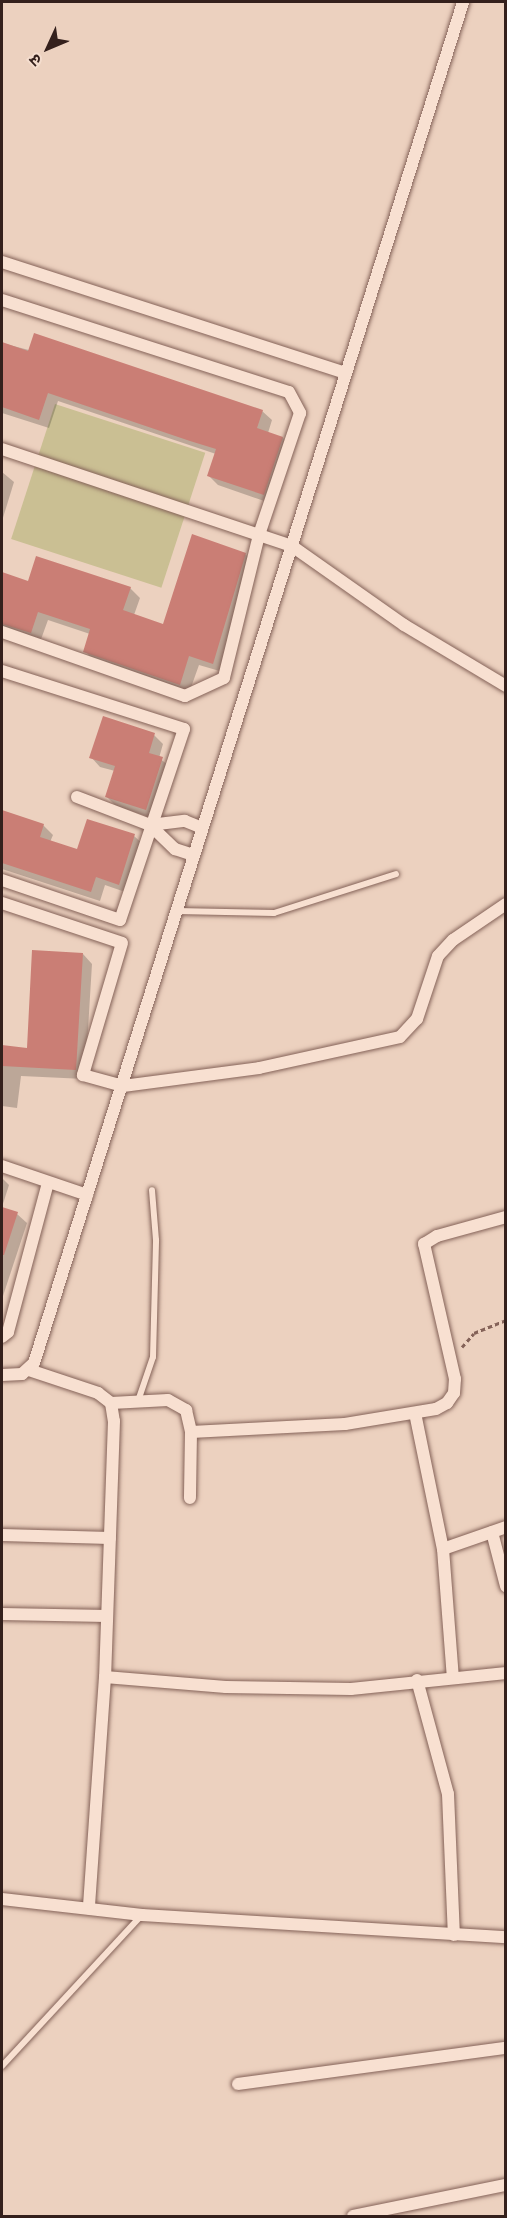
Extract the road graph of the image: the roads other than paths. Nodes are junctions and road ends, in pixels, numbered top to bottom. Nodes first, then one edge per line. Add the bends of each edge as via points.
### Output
1 (463, 2) edge
2 (2, 262) edge
3 (2, 300) edge
4 (346, 372) junction
5 (2, 449) edge
6 (259, 535) junction
7 (292, 546) junction
8 (2, 632) edge
9 (2, 671) edge
10 (504, 681) edge
11 (77, 797) dead end
12 (150, 825) junction
13 (202, 828) junction
14 (194, 855) junction
15 (396, 874) dead end
16 (2, 880) edge
17 (2, 903) edge
18 (506, 904) edge
19 (177, 911) junction
20 (123, 1086) junction
21 (2, 1166) edge
22 (48, 1183) junction
23 (152, 1190) dead end
24 (87, 1195) junction
25 (506, 1217) edge
26 (2, 1337) edge
27 (29, 1370) junction
28 (2, 1375) edge
29 (138, 1401) junction
30 (111, 1403) junction
31 (416, 1413) junction
32 (191, 1432) junction
33 (190, 1498) dead end
34 (506, 1527) edge
35 (492, 1532) junction
36 (2, 1535) edge
37 (110, 1538) junction
38 (443, 1549) junction
39 (506, 1586) edge
40 (2, 1614) edge
41 (107, 1616) junction
42 (506, 1673) edge
43 (105, 1677) junction
44 (453, 1678) junction
45 (417, 1680) junction
46 (2, 1899) edge
47 (89, 1908) junction
48 (142, 1915) junction
49 (454, 1935) junction
50 (506, 1937) edge
51 (506, 2048) edge
52 (2, 2066) edge
53 (238, 2084) dead end
54 (506, 2185) edge
55 (353, 2217) edge

1 - 4 street
2 - 4 street
3 - 6 street via 289,393 300,413
4 - 7 street
5 - 6 street
6 - 7 street
6 - 8 street via 224,678 202,690 185,696
7 - 10 street via 404,625
7 - 13 street
9 - 12 street via 184,729
11 - 12 street
12 - 13 street via 185,821
12 - 14 street via 175,849
12 - 16 street via 120,921
13 - 14 street
14 - 19 street
15 - 19 lane via 274,913
17 - 20 street via 122,943 83,1075
18 - 20 street via 453,940 438,956 417,1019 400,1037 259,1068
19 - 20 street
20 - 24 street
21 - 22 street
22 - 24 street
22 - 26 street via 8,1332
23 - 29 lane via 156,1240 153,1357
24 - 27 street
25 - 31 street via 437,1236 424,1244 451,1358 454,1393 436,1409
27 - 28 street
27 - 30 street via 98,1393
29 - 30 street
29 - 32 street via 179,1403 186,1410
30 - 37 street via 114,1421
31 - 32 street via 345,1424
31 - 38 street
32 - 33 street
34 - 35 street
35 - 38 street
35 - 39 street
36 - 37 street
37 - 41 street
38 - 44 street
40 - 41 street
41 - 43 street
42 - 44 street
43 - 45 street via 226,1687 351,1689
43 - 47 street
44 - 45 street
45 - 49 street via 448,1794
46 - 47 street
47 - 48 street
48 - 49 street
48 - 52 lane
49 - 50 street
51 - 53 street
54 - 55 street

